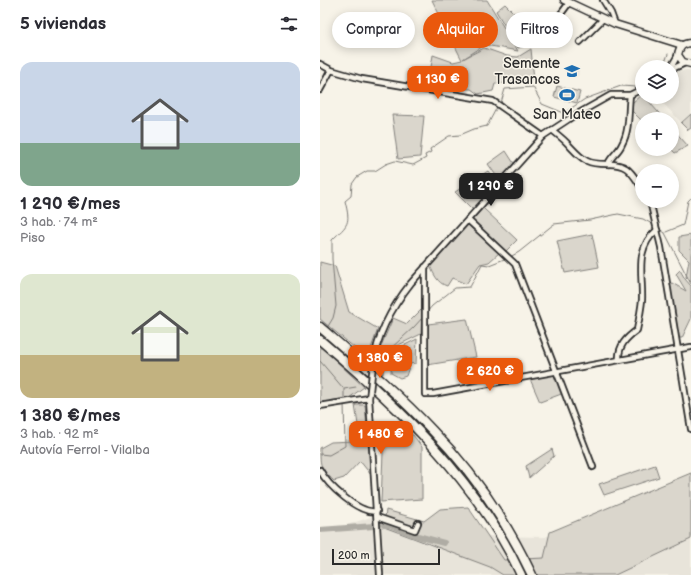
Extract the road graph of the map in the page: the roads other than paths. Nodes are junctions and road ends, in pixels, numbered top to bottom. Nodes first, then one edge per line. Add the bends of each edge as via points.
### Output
1 (603, 0) edge
2 (566, 1) edge
3 (559, 12) edge
4 (603, 19) junction
5 (614, 24) junction
6 (670, 41) junction
7 (580, 42) dead end
8 (687, 43) edge
9 (678, 53) junction
10 (675, 60) edge
11 (688, 63) edge
12 (320, 64) edge
13 (331, 70) junction
14 (320, 90) edge
15 (635, 92) edge
16 (630, 95) junction
17 (552, 130) junction
18 (543, 136) junction
19 (608, 164) junction
20 (635, 177) edge
21 (653, 208) edge
22 (468, 220) junction
23 (656, 228) junction
24 (425, 267) junction
25 (320, 327) edge
26 (320, 340) edge
27 (691, 348) edge
28 (678, 350) junction
29 (619, 360) junction
30 (557, 372) junction
31 (369, 398) junction
32 (320, 406) edge
33 (691, 429) edge
34 (593, 467) dead end
35 (320, 470) edge
36 (377, 512) junction
37 (377, 517) junction
38 (418, 523) dead end
39 (380, 575) edge
40 (521, 575) edge
41 (532, 575) edge

1 - 5 street
2 - 3 street
2 - 4 main road
4 - 5 main road
4 - 7 street
5 - 6 main road
6 - 8 main road
6 - 9 main road
8 - 9 main road
9 - 10 street
9 - 11 main road via 681,60
12 - 13 street
13 - 14 street
13 - 18 street via 362,80 493,101
15 - 16 street
16 - 17 street via 611,95
16 - 19 street via 622,145
17 - 18 street
17 - 19 street via 588,162
18 - 22 street
19 - 20 street via 624,166
21 - 23 street
22 - 24 street
22 - 30 street via 515,264
23 - 28 street
23 - 29 street via 640,261 642,301 637,330 627,338 618,351
24 - 30 street via 426,394
24 - 31 street, bridge via 397,301 385,323 374,354
25 - 41 highway via 422,420 452,452 479,485 502,520
26 - 40 highway via 403,415 449,464 482,506
27 - 28 street
28 - 29 street
28 - 33 street
29 - 30 street
30 - 34 street
31 - 32 street
31 - 36 street
35 - 36 street via 335,489 350,502 368,512
36 - 37 street
37 - 38 street via 415,530
37 - 39 street

